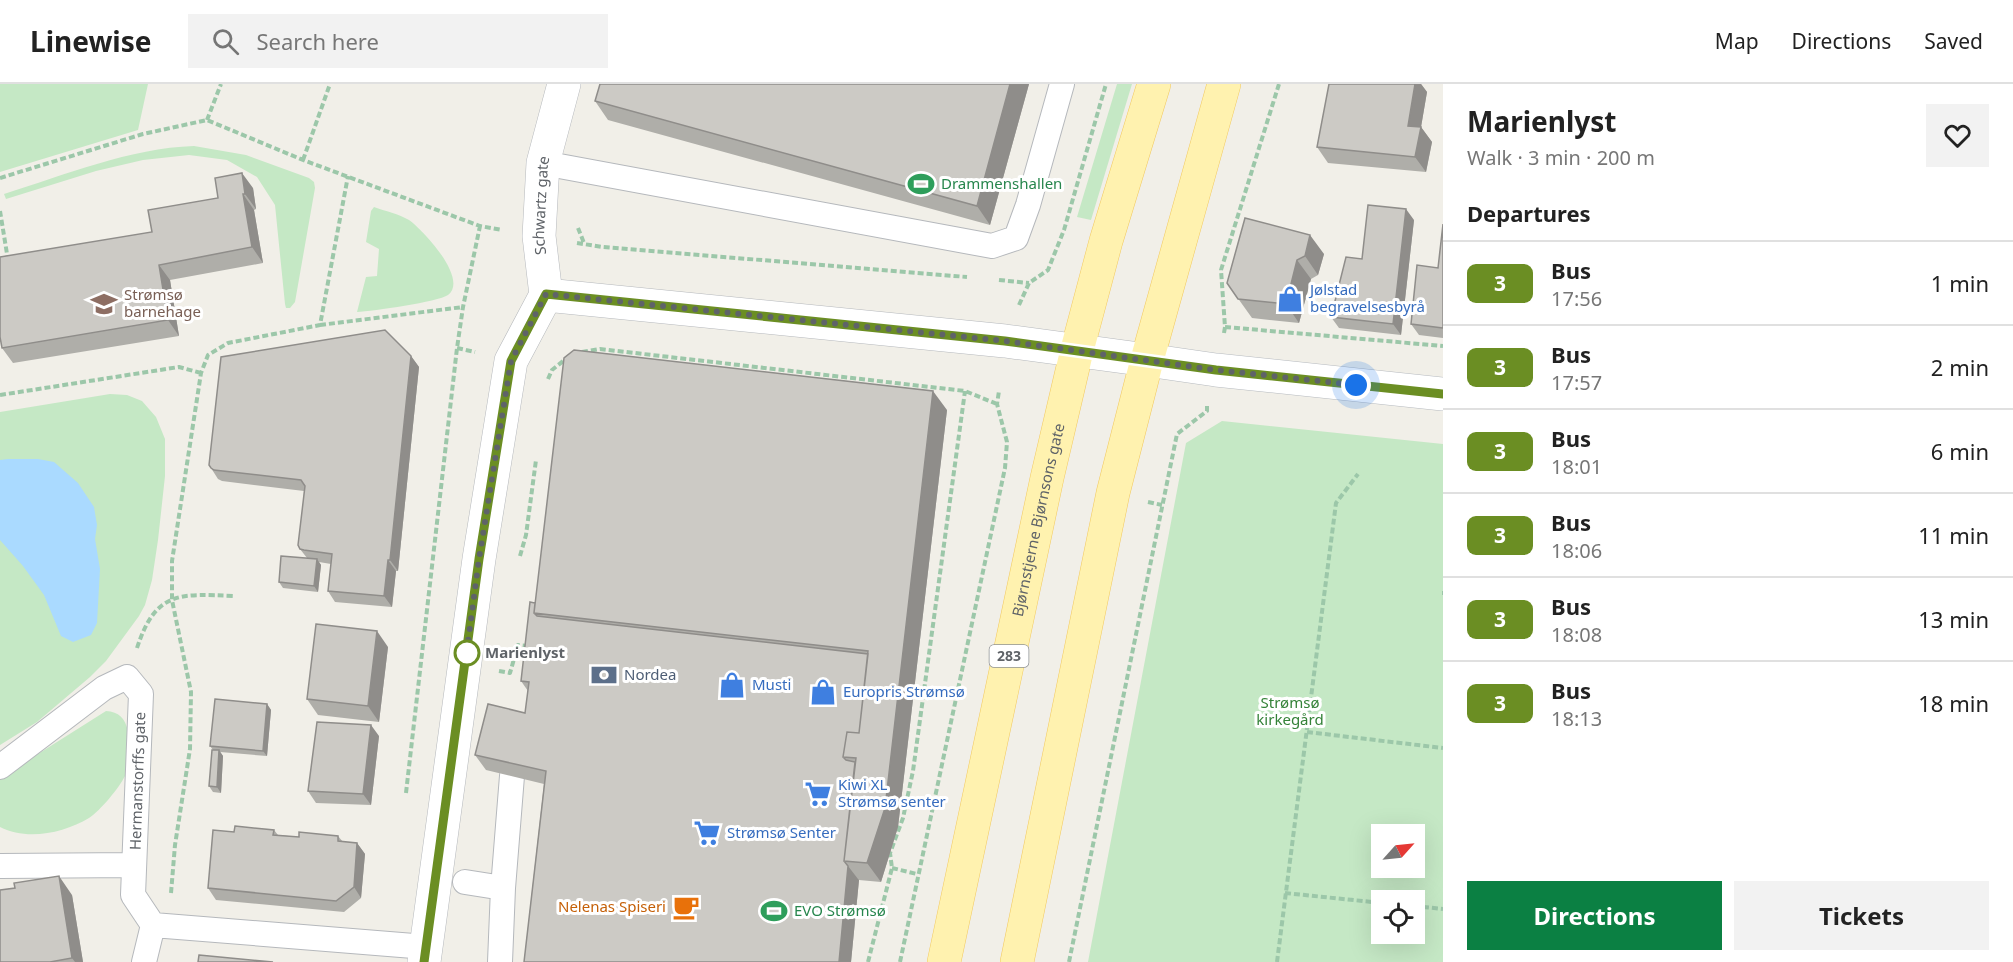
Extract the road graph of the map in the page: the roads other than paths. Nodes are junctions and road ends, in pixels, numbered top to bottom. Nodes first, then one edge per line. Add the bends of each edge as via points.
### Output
1 (564, 84) edge
2 (1062, 84) edge
3 (1154, 84) edge
4 (1224, 84) edge
5 (543, 163) junction
6 (546, 294) junction
7 (1077, 350) junction
8 (1147, 360) junction
9 (1443, 394) edge
10 (0, 767) edge
11 (512, 776) edge
12 (134, 865) junction
13 (0, 866) edge
14 (465, 882) dead end
15 (503, 888) junction
16 (160, 925) junction
17 (425, 954) edge
18 (144, 962) edge
19 (500, 962) edge
20 (944, 962) edge
21 (1017, 962) edge

1 - 5 street, Schwartz gate
2 - 5 lane via 1016,238 992,246
3 - 7 main road, Bjørnstjerne Bjørnsons gate / 283
4 - 8 main road
5 - 6 street, Schwartz gate via 539,237
6 - 7 street
6 - 17 street via 511,361 479,559
7 - 8 street
7 - 20 main road, Bjørnstjerne Bjørnsons gate / 283
8 - 9 street
8 - 21 main road via 1108,518
10 - 12 lane, Hermanstorffs gate via 104,688 127,677 141,694
11 - 15 lane
12 - 13 lane, Hermanstorffs gate
12 - 16 lane, Hermanstorffs gate via 133,895
14 - 15 lane
15 - 19 lane
16 - 17 lane
16 - 18 lane

